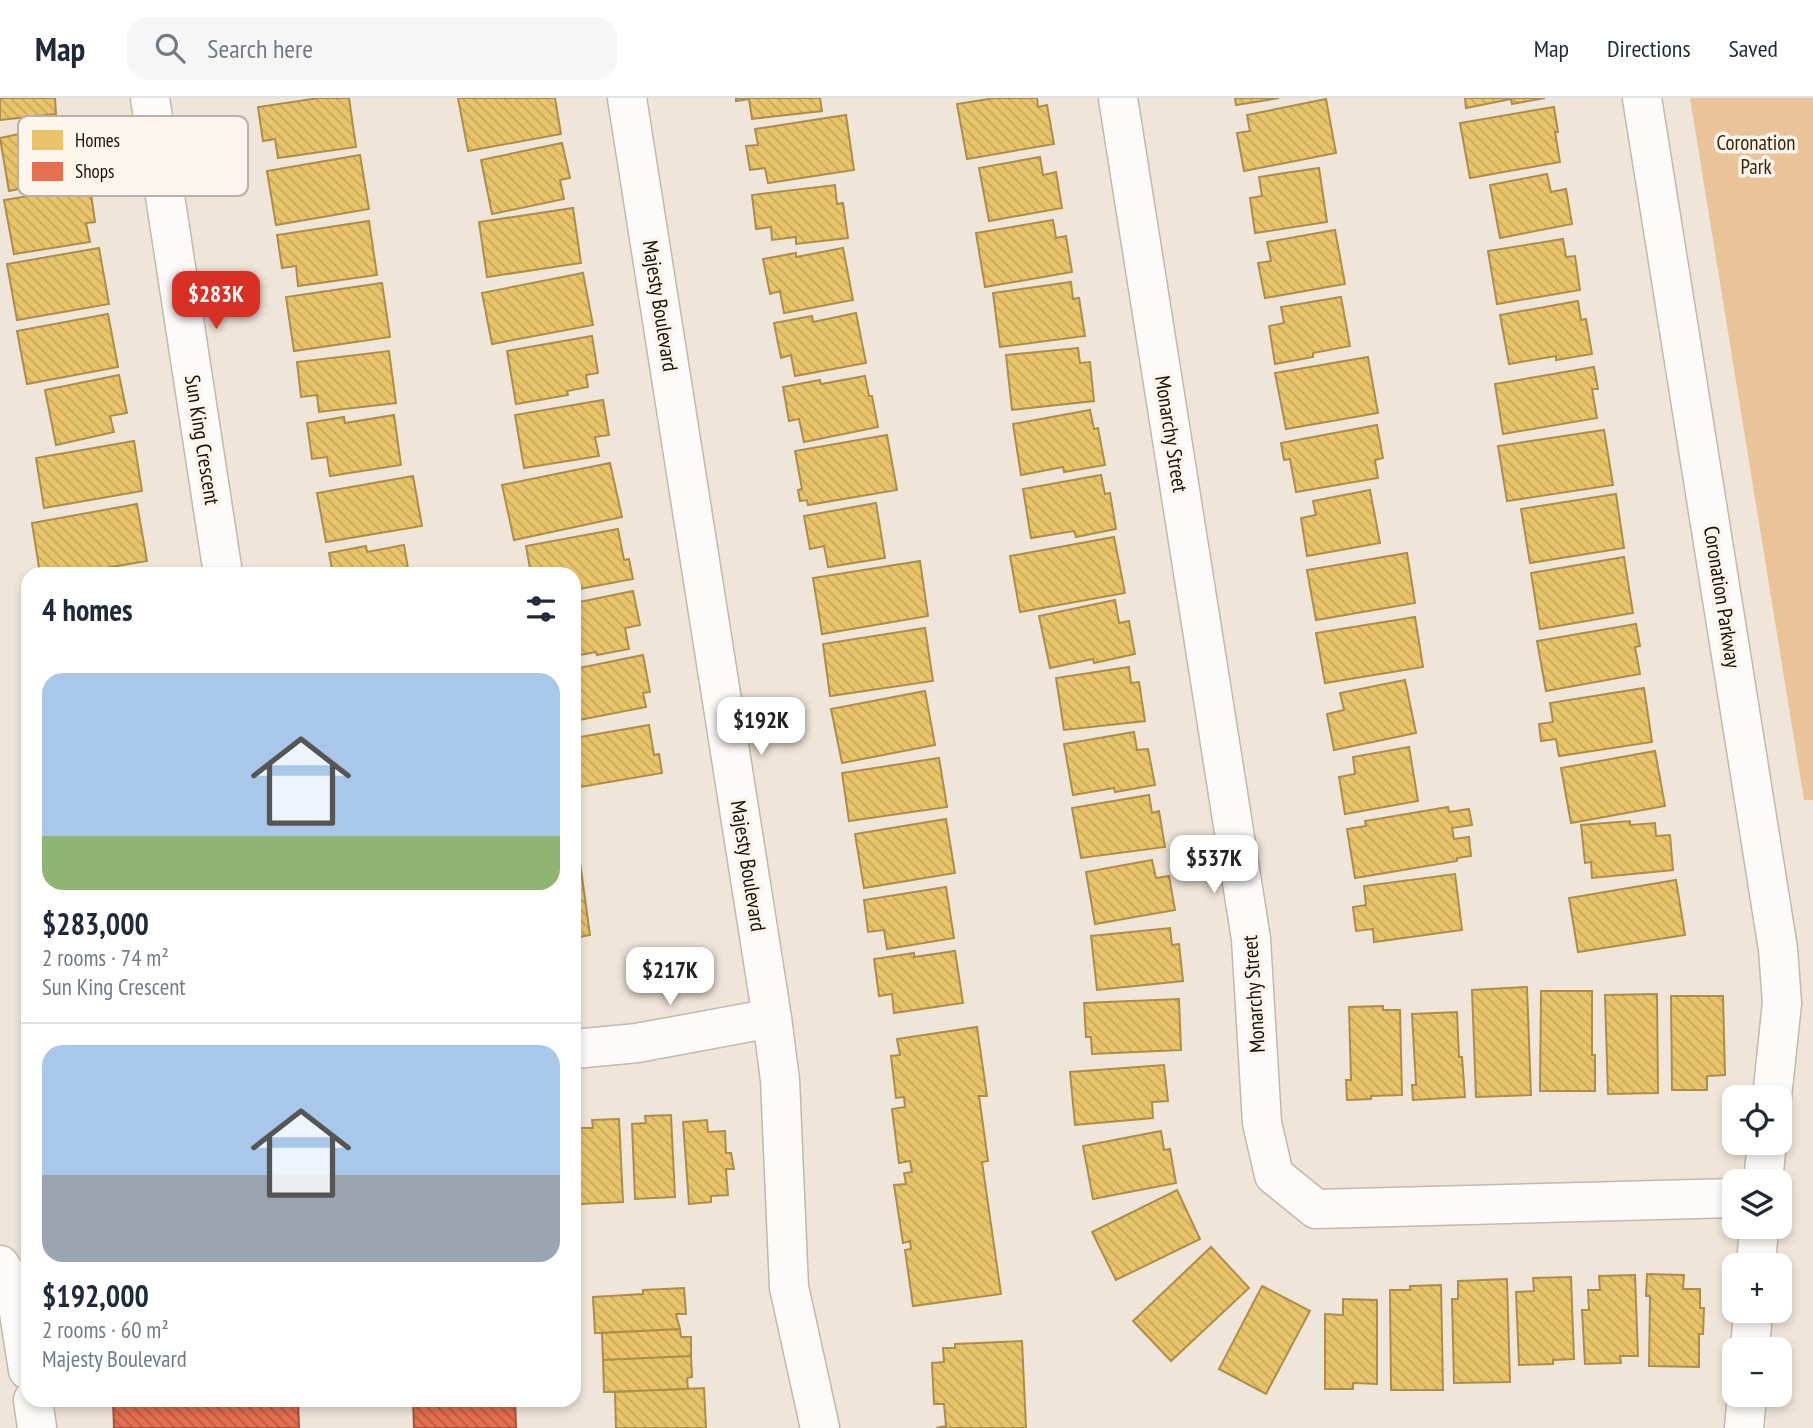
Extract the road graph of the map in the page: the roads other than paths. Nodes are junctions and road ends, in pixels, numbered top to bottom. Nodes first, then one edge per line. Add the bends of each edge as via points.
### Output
1 (150, 98) edge
2 (627, 98) edge
3 (1118, 98) edge
4 (1642, 98) edge
5 (153, 116) edge
6 (165, 196) edge
7 (222, 567) edge
8 (772, 1018) junction
9 (581, 1048) edge
10 (1773, 1085) edge
11 (1722, 1198) edge
12 (0, 1265) edge
13 (21, 1325) edge
14 (34, 1407) edge
15 (1746, 1407) edge
16 (37, 1428) edge
17 (820, 1428) edge
18 (1744, 1428) edge

1 - 5 street, Sun King Crescent
2 - 8 street, Majesty Boulevard
3 - 11 street, Monarchy Street via 1251,939 1262,1123 1274,1175 1316,1209
4 - 10 street, Coronation Parkway via 1778,949 1782,1003
6 - 7 street, Sun King Crescent
8 - 9 street via 637,1043
8 - 17 street, Majesty Boulevard via 780,1080 789,1287
12 - 13 street via 15,1287
14 - 16 street
15 - 18 street

